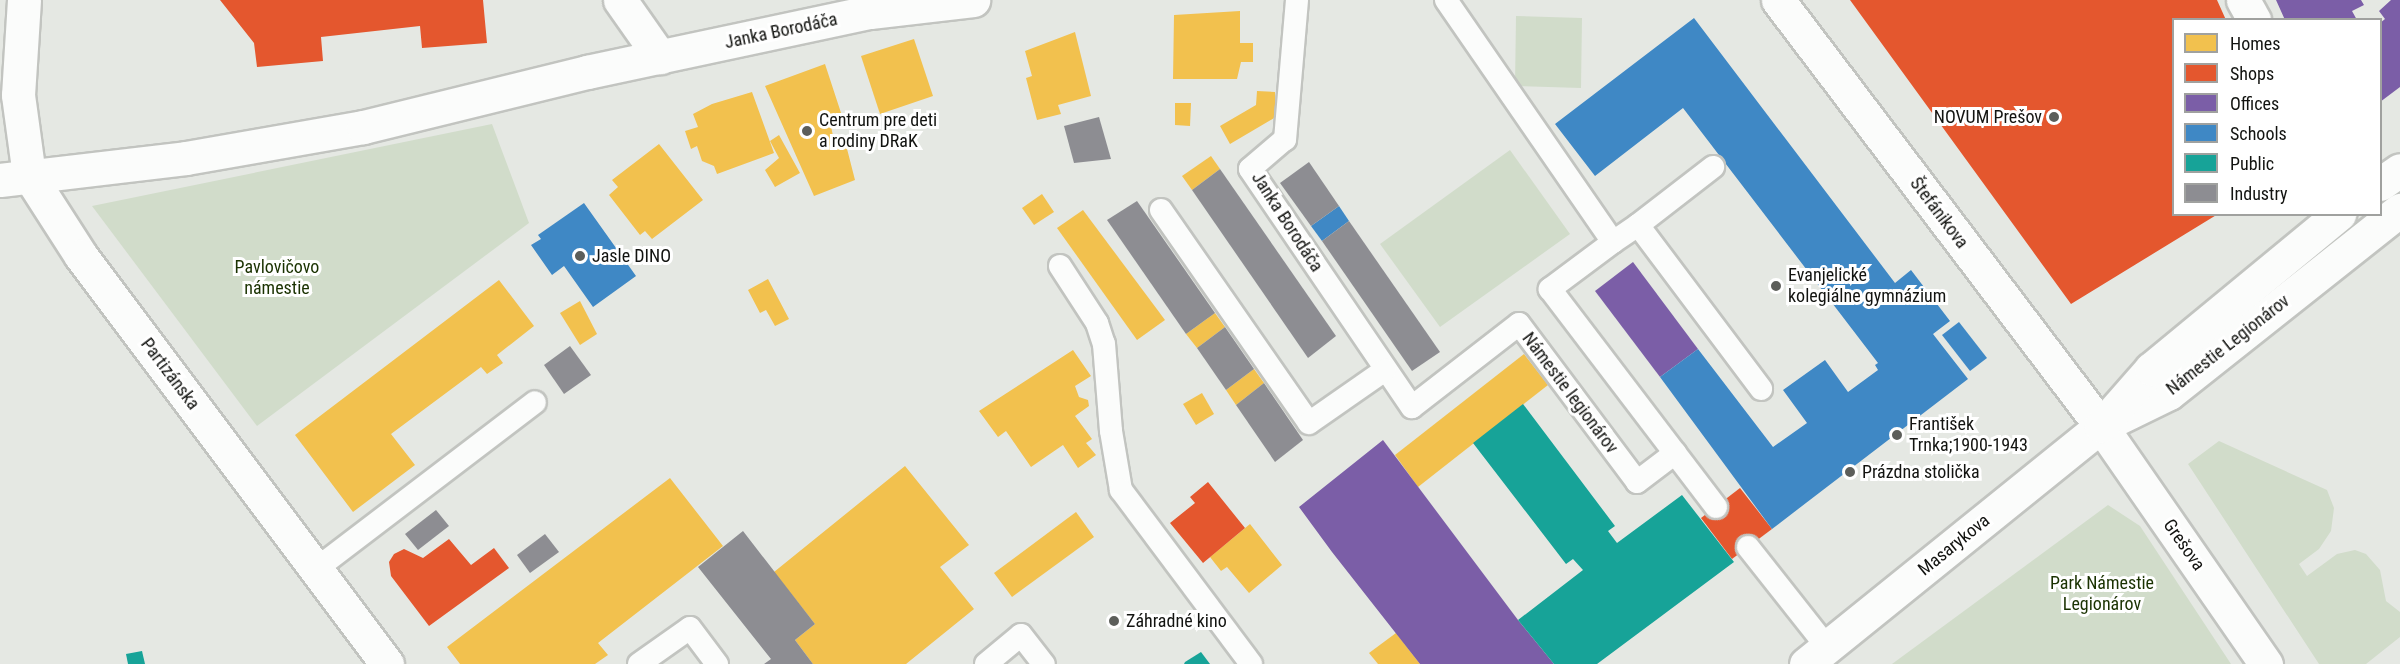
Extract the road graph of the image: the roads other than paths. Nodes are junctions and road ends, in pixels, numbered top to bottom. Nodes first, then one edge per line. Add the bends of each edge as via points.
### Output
1 (24, 0) edge
2 (620, 0) edge
3 (973, 0) edge
4 (1297, 0) edge
5 (1446, 0) edge
6 (1778, 0) edge
7 (2243, 0) edge
8 (2253, 18) edge
9 (660, 57) junction
10 (1713, 167) dead end
11 (2400, 170) edge
12 (15, 177) edge
13 (2382, 183) edge
14 (1161, 210) dead end
15 (2400, 210) edge
16 (2337, 216) edge
17 (1638, 225) junction
18 (1613, 242) junction
19 (1060, 266) dead end
20 (1385, 370) junction
21 (1761, 389) dead end
22 (535, 402) dead end
23 (2102, 426) junction
24 (1675, 453) junction
25 (1716, 507) dead end
26 (1748, 547) dead end
27 (316, 569) junction
28 (1816, 656) edge
29 (387, 664) edge
30 (639, 664) edge
31 (717, 664) edge
32 (986, 664) edge
33 (1044, 664) edge
34 (1251, 664) edge
35 (2266, 664) edge

1 - 12 street
2 - 9 street
3 - 9 street, Janka Borodáča via 870,12
4 - 20 lane, Janka Borodáča via 1285,140 1250,169
5 - 18 lane
6 - 23 street, Štefánikova
7 - 8 street
9 - 12 street via 363,128 186,158
10 - 17 lane
11 - 13 street
12 - 27 street, Partizánska via 81,256
14 - 20 lane via 1309,423
15 - 23 street, Námestie Legionárov via 2169,393
16 - 23 street, Námestie Legionárov via 2151,369
17 - 18 lane
17 - 21 lane
18 - 24 lane via 1550,289
19 - 34 lane via 1097,323 1104,344 1111,431 1121,490
20 - 24 lane, Námestie legionárov via 1412,407 1519,324 1637,482
22 - 27 lane
23 - 28 street, Masarykova
23 - 35 street, Grešova
24 - 25 lane
26 - 28 lane
27 - 29 street, Partizánska
30 - 31 lane via 690,628
32 - 33 lane via 1021,635

